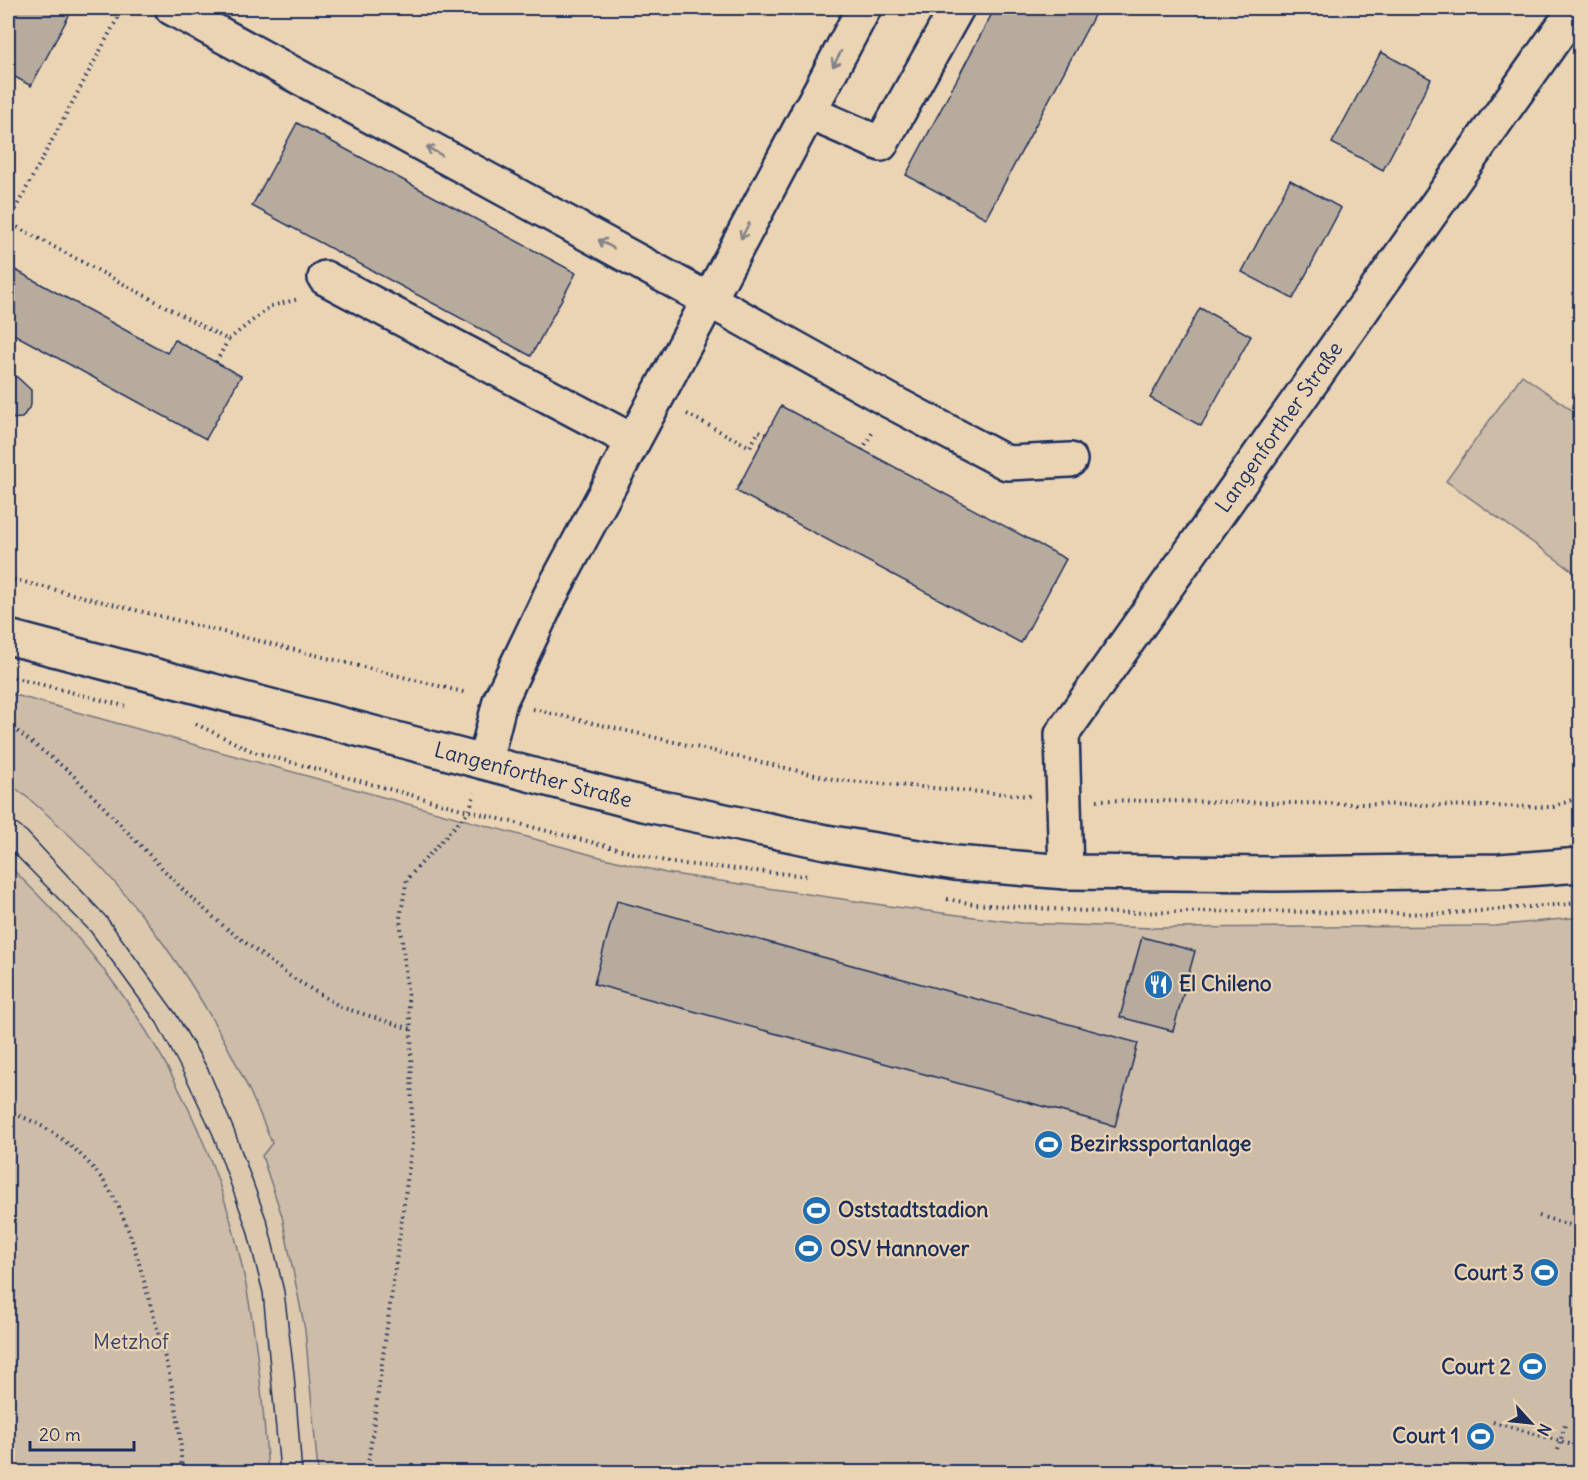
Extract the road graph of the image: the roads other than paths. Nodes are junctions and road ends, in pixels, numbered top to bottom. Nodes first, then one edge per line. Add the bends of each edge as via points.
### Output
1 (172, 8) edge
2 (864, 8) edge
3 (957, 8) edge
4 (1576, 8) edge
5 (808, 112) junction
6 (325, 278) road end
7 (709, 300) junction
8 (633, 441) junction
9 (1070, 460) dead end
10 (8, 637) edge
11 (485, 761) junction
12 (1581, 865) edge
13 (1066, 872) junction

7 -> 1 main road
2 -> 5 main road
3 - 5 main road via 881,144
4 - 13 main road, Langenforther Straße via 1062,734
5 -> 7 main road
6 - 8 main road
7 - 8 main road
7 - 9 main road via 1007,463
8 - 11 main road via 550,596 500,701
10 - 11 main road, Langenforther Straße
11 - 13 main road, Langenforther Straße via 643,804 826,842 955,863
12 - 13 main road, Langenforther Straße via 1453,872

